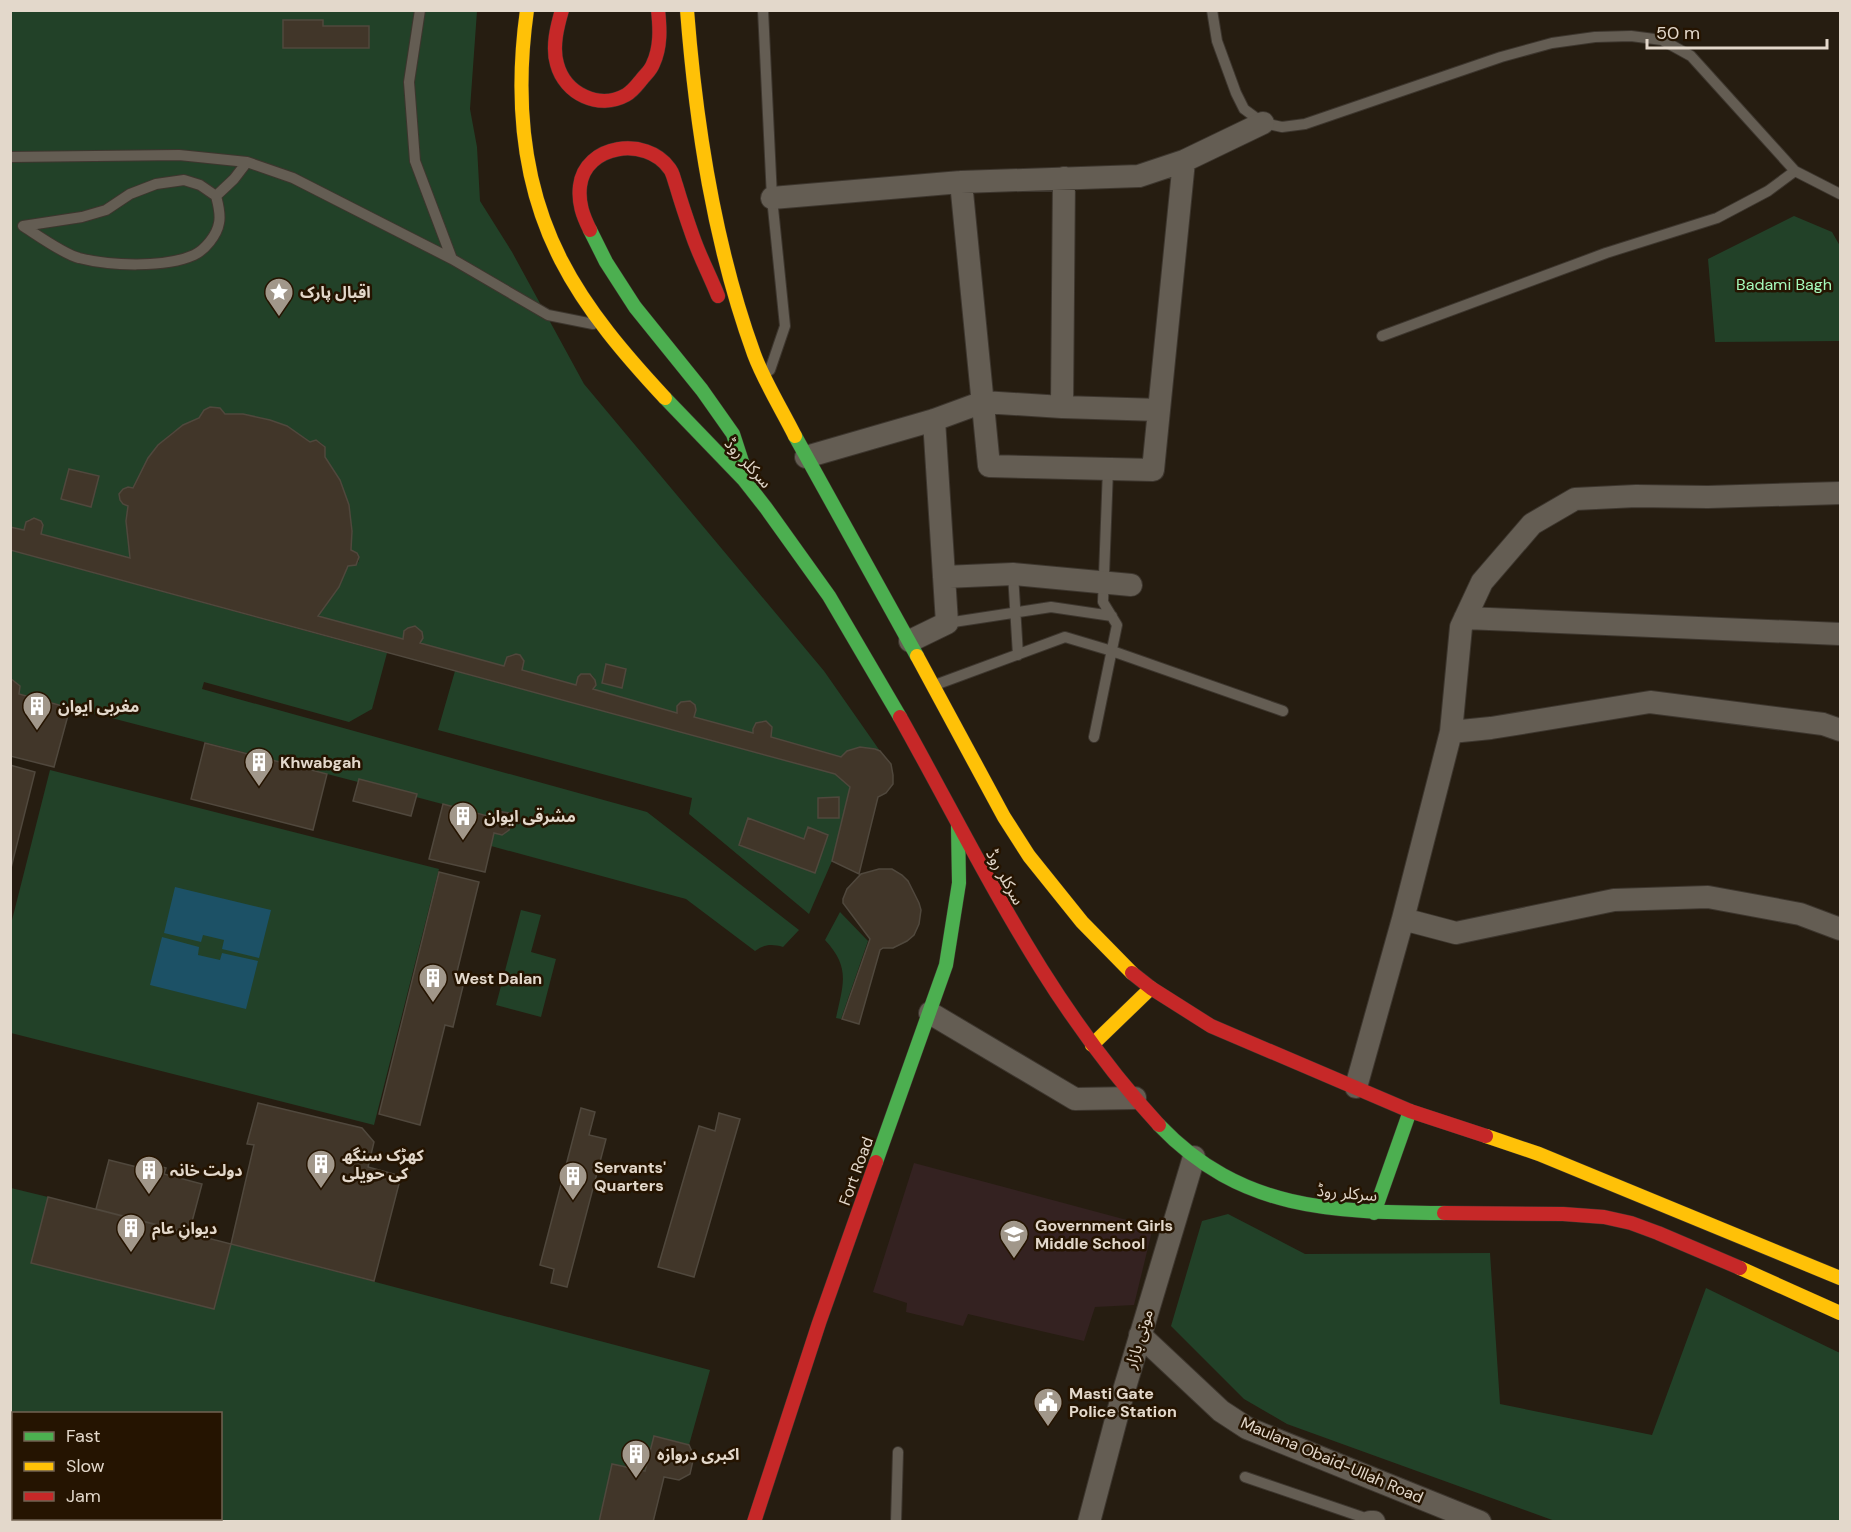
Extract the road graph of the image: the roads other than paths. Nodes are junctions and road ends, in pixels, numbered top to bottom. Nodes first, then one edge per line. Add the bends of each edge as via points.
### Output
1 (420, 10) edge
2 (527, 10) edge
3 (562, 10) edge
4 (658, 10) edge
5 (687, 10) edge
6 (763, 10) edge
7 (1212, 10) edge
8 (1263, 123) junction
9 (10, 157) edge
10 (1184, 161) junction
11 (247, 162) junction
12 (1795, 171) junction
13 (1064, 178) junction
14 (962, 182) junction
15 (1840, 194) edge
16 (216, 196) junction
17 (772, 198) junction
18 (23, 226) junction
19 (10, 227) edge
20 (452, 259) junction
21 (602, 326) junction
22 (1382, 336) dead end
23 (755, 356) junction
24 (767, 378) junction
25 (983, 402) junction
26 (1062, 407) junction
27 (1160, 410) junction
28 (934, 420) junction
29 (806, 457) junction
30 (1108, 469) junction
31 (750, 488) junction
32 (1840, 493) edge
33 (1013, 574) junction
34 (944, 577) junction
35 (1105, 582) junction
36 (1131, 585) dead end
37 (1016, 612) junction
38 (1112, 616) junction
39 (1465, 618) junction
40 (947, 623) junction
41 (1840, 634) edge
42 (910, 641) junction
43 (1112, 651) junction
44 (1018, 654) junction
45 (933, 686) junction
46 (1283, 711) dead end
47 (1840, 730) edge
48 (1451, 732) junction
49 (1094, 736) dead end
50 (958, 826) junction
51 (1403, 919) junction
52 (1840, 929) edge
53 (1150, 988) junction
54 (930, 1013) junction
55 (1092, 1045) junction
56 (1356, 1087) junction
57 (1135, 1098) junction
58 (1410, 1111) junction
59 (1194, 1157) junction
60 (1374, 1213) junction
61 (1840, 1278) edge
62 (1840, 1313) edge
63 (1140, 1335) junction
64 (898, 1452) dead end
65 (1245, 1477) dead end
66 (754, 1521) edge
67 (896, 1521) edge
68 (1089, 1521) edge
69 (1372, 1521) edge
70 (1480, 1521) edge

1 - 20 lane via 409,82 415,161
2 - 21 main road, سرکلر روڈ via 521,93 522,128 531,178 562,262
3 - 4 main road via 555,46 557,66 566,84 594,101 611,101 626,96 652,67 660,32
5 - 23 main road, سرکلر روڈ via 711,196 723,253
6 - 17 lane
7 - 8 lane via 1217,41 1236,93 1244,109
8 - 10 street
8 - 12 lane via 1282,127 1305,124 1552,43 1631,36 1662,40 1691,56
9 - 11 lane via 179,155
10 - 13 street via 1139,176
10 - 27 street
11 - 16 lane
11 - 20 lane via 293,178
12 - 15 lane
12 - 22 lane via 1768,191 1717,218 1606,253
13 - 14 street
13 - 26 street
14 - 17 street
14 - 25 street
16 - 18 lane via 201,185 184,180 156,184 130,194 106,210
16 - 18 lane via 219,224 211,241 196,254 177,261 114,265 76,258
17 - 24 lane via 785,326
18 - 19 lane
20 - 21 lane via 548,315
21 - 31 main road, سرکلر روڈ
23 - 24 main road, سرکلر روڈ
23 - 31 main road via 715,290 670,168 639,148 617,149 593,161 580,185 580,207 589,228 635,307 733,434
24 - 29 main road, سرکلر روڈ
25 - 26 street
25 - 28 street
25 - 30 street via 989,466
26 - 27 street
27 - 30 street via 1153,470
28 - 29 street
28 - 34 street
29 - 42 main road, سرکلر روڈ
30 - 35 lane
31 - 50 main road, سرکلر روڈ via 833,601
32 - 39 street via 1575,499 1532,524 1482,582
33 - 34 street
33 - 35 street
33 - 37 lane
34 - 40 street
35 - 36 street
35 - 38 lane via 1103,602
37 - 38 lane via 1051,607
37 - 40 lane
37 - 44 lane
38 - 43 lane via 1117,625
39 - 41 street
39 - 48 street
40 - 42 street
42 - 45 main road, سرکلر روڈ
43 - 44 lane via 1065,637
43 - 46 lane
43 - 49 lane
44 - 45 lane
45 - 53 main road, سرکلر روڈ via 1029,856 1082,922
47 - 48 street via 1823,724 1650,702
48 - 51 street
50 - 54 main road, Fort Road via 959,883 946,965
50 - 55 main road, سرکلر روڈ via 1022,943
51 - 52 street via 1456,933 1614,900 1708,897 1800,914
51 - 56 street
53 - 55 main road
53 - 56 main road, سرکلر روڈ via 1211,1026
54 - 57 street via 1075,1099
54 - 66 main road, Fort Road via 819,1323
55 - 57 main road, سرکلر روڈ
56 - 58 main road, سرکلر روڈ
57 - 59 main road, سرکلر روڈ
58 - 60 main road
58 - 61 main road, سرکلر روڈ via 1539,1154
59 - 60 main road, سرکلر روڈ via 1236,1184 1270,1197 1329,1210
59 - 63 street, موتی بازار
60 - 62 main road, سرکلر روڈ via 1554,1214 1611,1219 1667,1236
63 - 68 street, موتی بازار
63 - 70 street, Maulana Obaid-Ullah Road via 1221,1411 1247,1428
64 - 67 lane
65 - 69 lane

